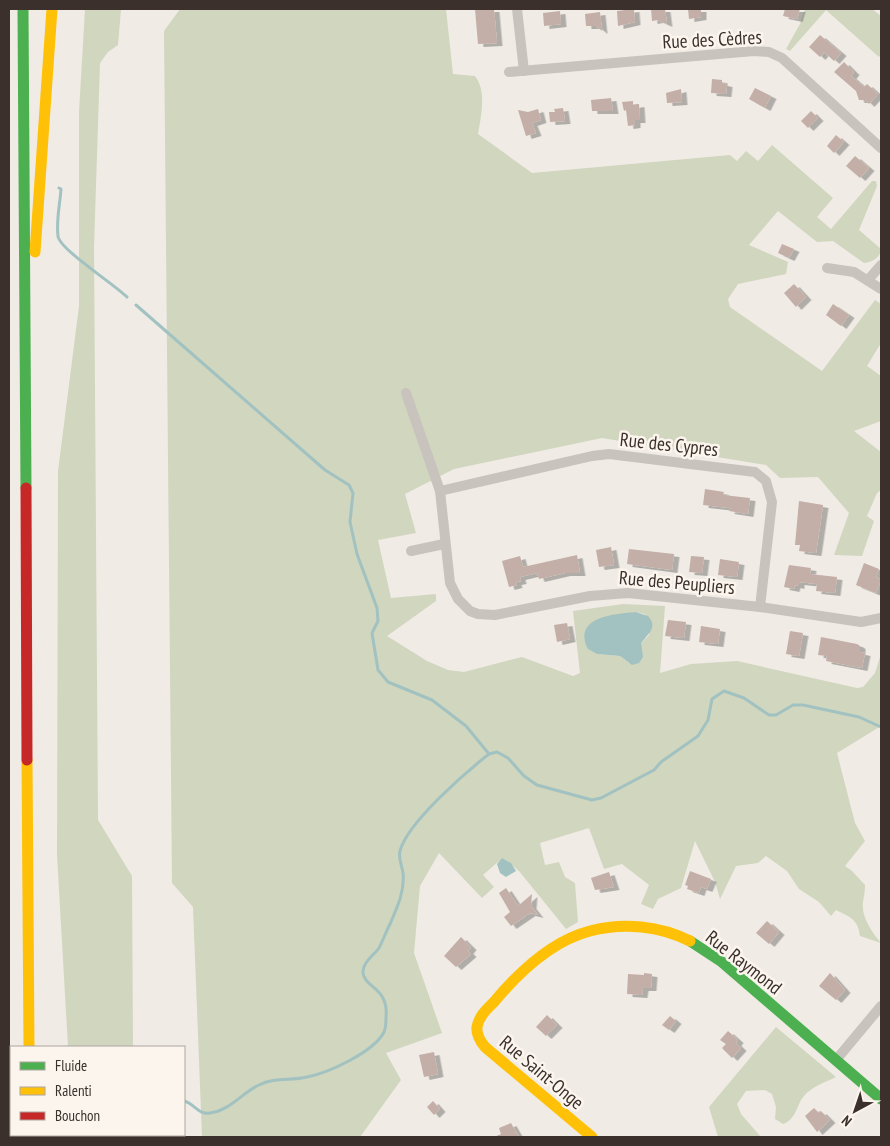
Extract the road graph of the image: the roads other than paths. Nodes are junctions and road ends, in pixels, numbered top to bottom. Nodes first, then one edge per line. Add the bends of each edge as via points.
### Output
1 (23, 9) edge
2 (52, 9) edge
3 (517, 9) edge
4 (524, 71) junction
5 (509, 72) dead end
6 (881, 148) edge
7 (881, 265) edge
8 (827, 268) dead end
9 (868, 280) junction
10 (881, 289) edge
11 (406, 393) dead end
12 (25, 398) junction
13 (440, 491) junction
14 (444, 544) junction
15 (411, 550) dead end
16 (760, 607) junction
17 (881, 618) edge
18 (29, 957) junction
19 (881, 1006) edge
20 (476, 1029) joint
21 (29, 1046) edge
22 (38, 1046) edge
23 (836, 1060) junction
24 (881, 1099) edge
25 (592, 1137) edge

1 - 12 main road
2 - 12 main road
3 - 4 street
4 - 5 street, Rue des Cèdres
4 - 6 street, Rue des Cèdres via 769,52 788,62
7 - 9 street
8 - 9 street via 845,270
9 - 10 street
11 - 13 street
12 - 18 main road
13 - 14 street
13 - 16 street, Rue des Cypres via 609,454 754,472 766,481 772,502
14 - 15 street
14 - 16 street, Rue des Peupliers via 454,592 463,606 478,614 495,615 590,596 628,593
16 - 17 street, Rue des Peupliers via 861,622
18 - 21 main road
18 - 22 main road
19 - 23 street
20 - 23 main road, Rue Raymond via 496,998 547,952 574,936 590,931 637,926 669,932 711,954
20 - 25 main road, Rue Saint-Onge via 485,1047
23 - 24 main road, Rue Raymond

